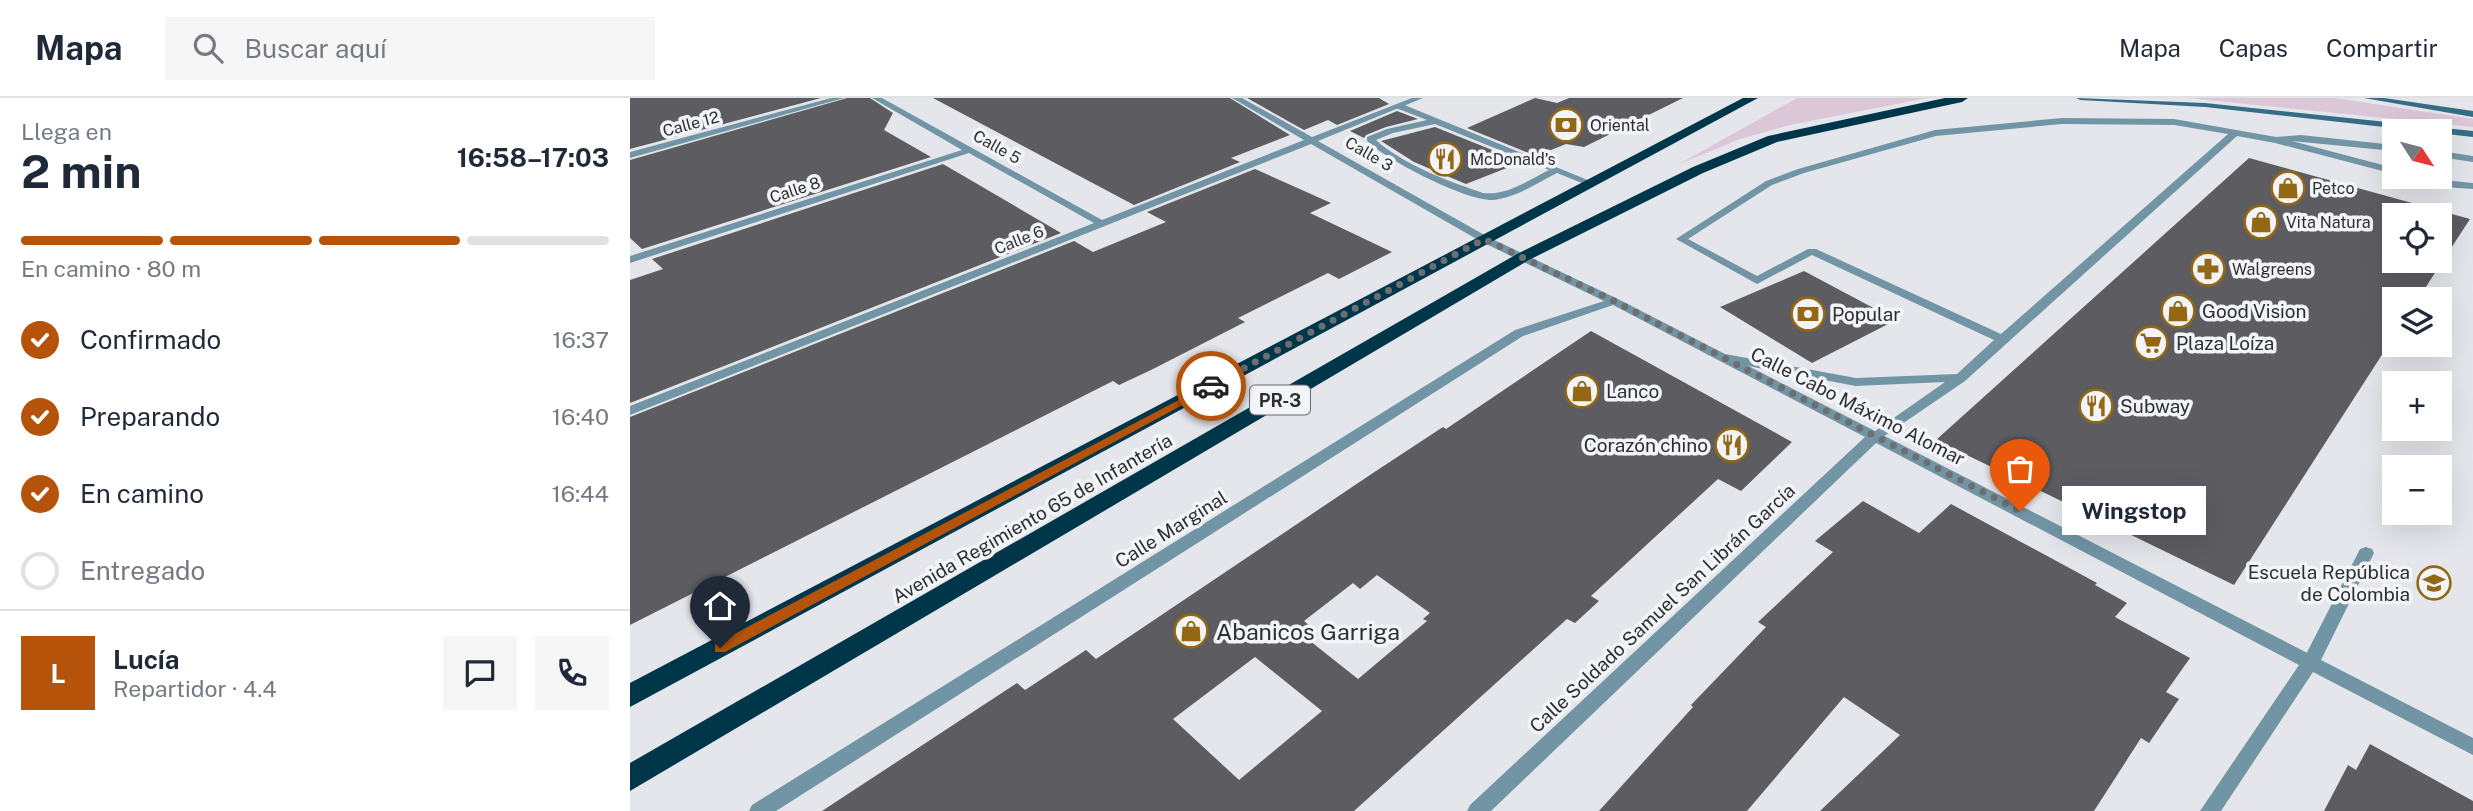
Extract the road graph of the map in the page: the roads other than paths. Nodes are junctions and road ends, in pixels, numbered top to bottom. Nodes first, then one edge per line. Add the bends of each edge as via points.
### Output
1 (840, 98) edge
2 (876, 98) edge
3 (1236, 98) edge
4 (1419, 98) edge
5 (1752, 98) edge
6 (1962, 98) edge
7 (2080, 98) edge
8 (2368, 98) edge
9 (1399, 106) junction
10 (2473, 114) edge
11 (1435, 121) junction
12 (2234, 134) junction
13 (2473, 134) edge
14 (1313, 140) junction
15 (2276, 140) junction
16 (2382, 147) edge
17 (970, 150) junction
18 (630, 155) edge
19 (2452, 156) edge
20 (2473, 159) edge
21 (2382, 168) edge
22 (1556, 170) junction
23 (1590, 183) junction
24 (2452, 185) edge
25 (2473, 186) edge
26 (1102, 224) junction
27 (1484, 239) junction
28 (1522, 257) junction
29 (630, 260) edge
30 (1614, 301) junction
31 (2002, 339) junction
32 (1725, 358) junction
33 (1960, 378) junction
34 (630, 411) edge
35 (1875, 436) junction
36 (2366, 553) dead end
37 (2311, 662) junction
38 (630, 696) edge
39 (2473, 747) edge
40 (630, 778) edge
41 (759, 811) edge
42 (1478, 811) edge
43 (2210, 811) edge

1 - 18 street, Calle 12
2 - 17 street, Calle 5
3 - 14 street, Calle 3
4 - 9 street, Calle 6
5 - 23 highway, Avenida Regimiento 65 de Infantería / PR-3
6 - 28 highway, Avenida Regimiento 65 de Infantería / PR-3 via 1773,139 1698,170
7 - 13 main road via 2205,105
8 - 10 main road
9 - 11 street
9 - 14 street, Calle 6
11 - 22 street
11 - 22 street via 1370,139 1418,168 1484,197 1509,192
12 - 15 street
12 - 31 street, Calle Soldado Samuel San Librán García
12 - 31 street via 2174,122 2138,121 2062,121 1935,133 1769,183 1681,239 1757,281 1812,251
14 - 26 street, Calle 6
14 - 27 street, Calle 3
15 - 16 street via 2312,138
15 - 21 street
17 - 26 street, Calle 5
17 - 29 street, Calle 8
19 - 20 street
22 - 23 street
23 - 27 highway, Avenida Regimiento 65 de Infantería / PR-3
24 - 25 street
26 - 34 street, Calle 6
27 - 28 street, Calle Cabo Máximo Alomar
27 - 38 highway, Avenida Regimiento 65 de Infantería / PR-3
28 - 30 street, Calle Cabo Máximo Alomar
28 - 40 highway, Avenida Regimiento 65 de Infantería / PR-3
30 - 32 street, Calle Cabo Máximo Alomar
30 - 41 street, Calle Marginal via 1519,333
31 - 33 street, Calle Soldado Samuel San Librán García
32 - 33 street via 1856,382
32 - 35 street, Calle Cabo Máximo Alomar
33 - 35 street, Calle Soldado Samuel San Librán García
35 - 37 street, Calle Cabo Máximo Alomar
35 - 42 street, Calle Soldado Samuel San Librán García
36 - 37 street
37 - 39 street, Calle Cabo Máximo Alomar
37 - 43 street

